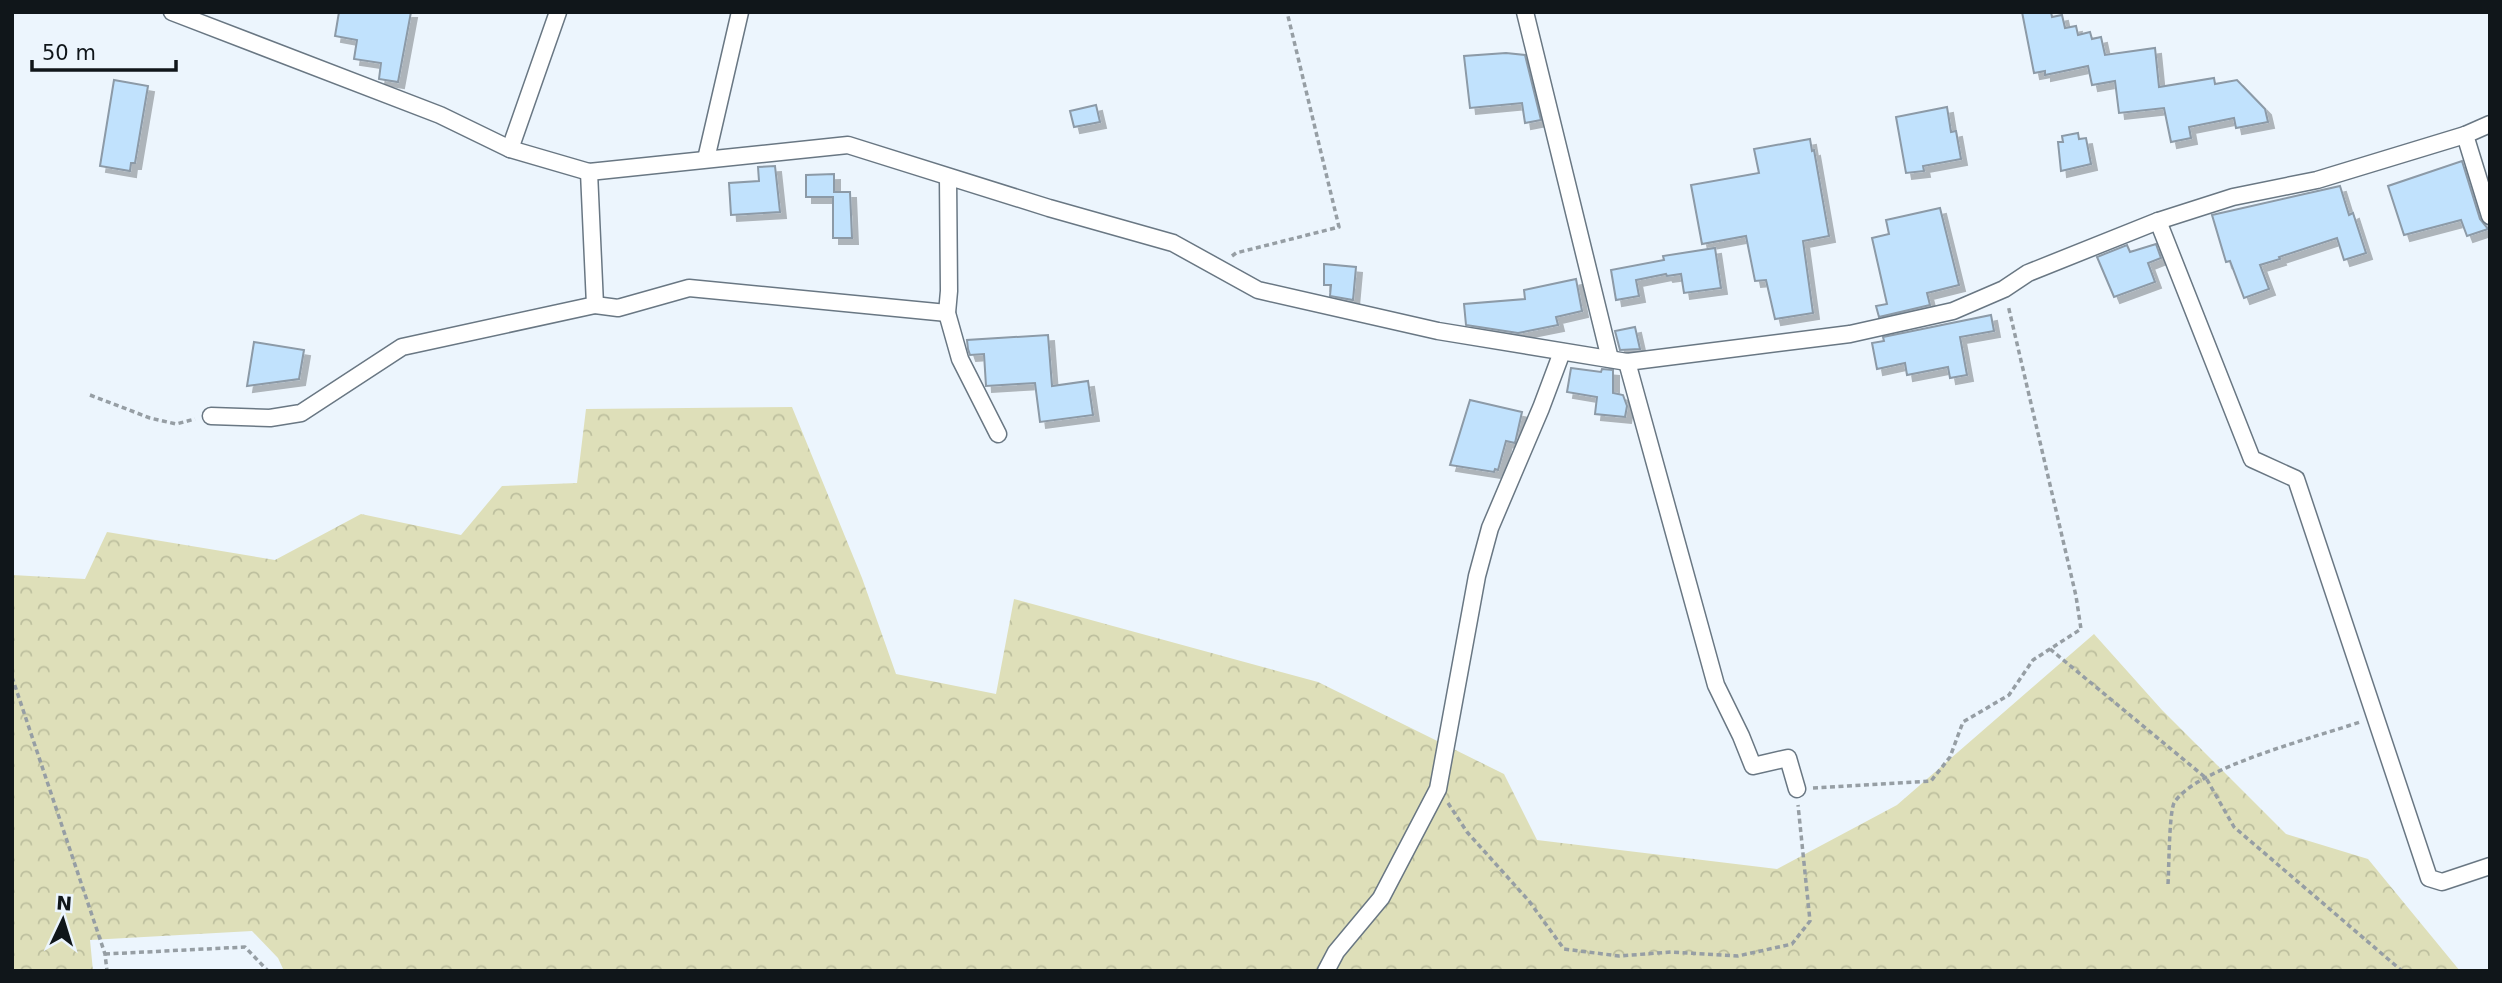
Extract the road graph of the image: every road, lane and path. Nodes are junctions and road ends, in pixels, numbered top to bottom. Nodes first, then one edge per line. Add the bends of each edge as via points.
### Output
1 (172, 12) edge
2 (558, 12) edge
3 (740, 12) edge
4 (1287, 12) edge
5 (1525, 12) edge
6 (2490, 124) edge
7 (2465, 135) junction
8 (510, 149) junction
9 (706, 159) junction
10 (589, 172) junction
11 (948, 177) junction
12 (2490, 216) edge
13 (2158, 221) junction
14 (1216, 267) junction
15 (2004, 289) junction
16 (595, 305) junction
17 (947, 313) junction
18 (1562, 352) junction
19 (1618, 360) junction
20 (90, 395) dead end
21 (211, 416) joint
22 (998, 434) dead end
23 (2050, 649) junction
24 (12, 677) edge
25 (2376, 717) junction
26 (2206, 778) junction
27 (1438, 789) junction
28 (1797, 789) junction
29 (2490, 866) edge
30 (2168, 884) dead end
31 (105, 954) junction
32 (107, 971) edge
33 (268, 971) edge
34 (1326, 971) edge
35 (2403, 971) edge

1 - 8 street via 440,116
2 - 8 street
3 - 9 street
4 - 14 path via 1339,226 1236,253
5 - 19 street
6 - 7 street
7 - 12 street
7 - 13 street
8 - 10 street
9 - 10 street
9 - 11 street via 848,145
10 - 16 street
11 - 14 street via 1173,243
11 - 17 street
13 - 15 street via 2028,273
13 - 25 street via 2252,458 2296,480
14 - 18 street via 1258,290 1438,331
15 - 19 street via 1954,311 1850,334
15 - 23 path via 2081,629
16 - 17 street via 618,308 690,288
16 - 21 street via 402,347 301,413 270,418
17 - 22 street via 960,359
18 - 19 street
18 - 27 street via 1490,528
19 - 28 street via 1716,684 1753,766 1788,758
20 - 21 path via 176,424
23 - 26 path
23 - 28 path via 2033,660 2010,695 1963,722 1950,757 1931,781
24 - 31 path
25 - 26 path
25 - 29 street via 2429,878 2442,882
26 - 30 path via 2187,789 2173,805
26 - 35 path via 2234,827
27 - 28 path via 1467,832 1529,901 1564,949 1619,956 1738,956 1792,944 1810,921
27 - 34 street via 1381,898
31 - 32 path
31 - 33 path via 245,947

